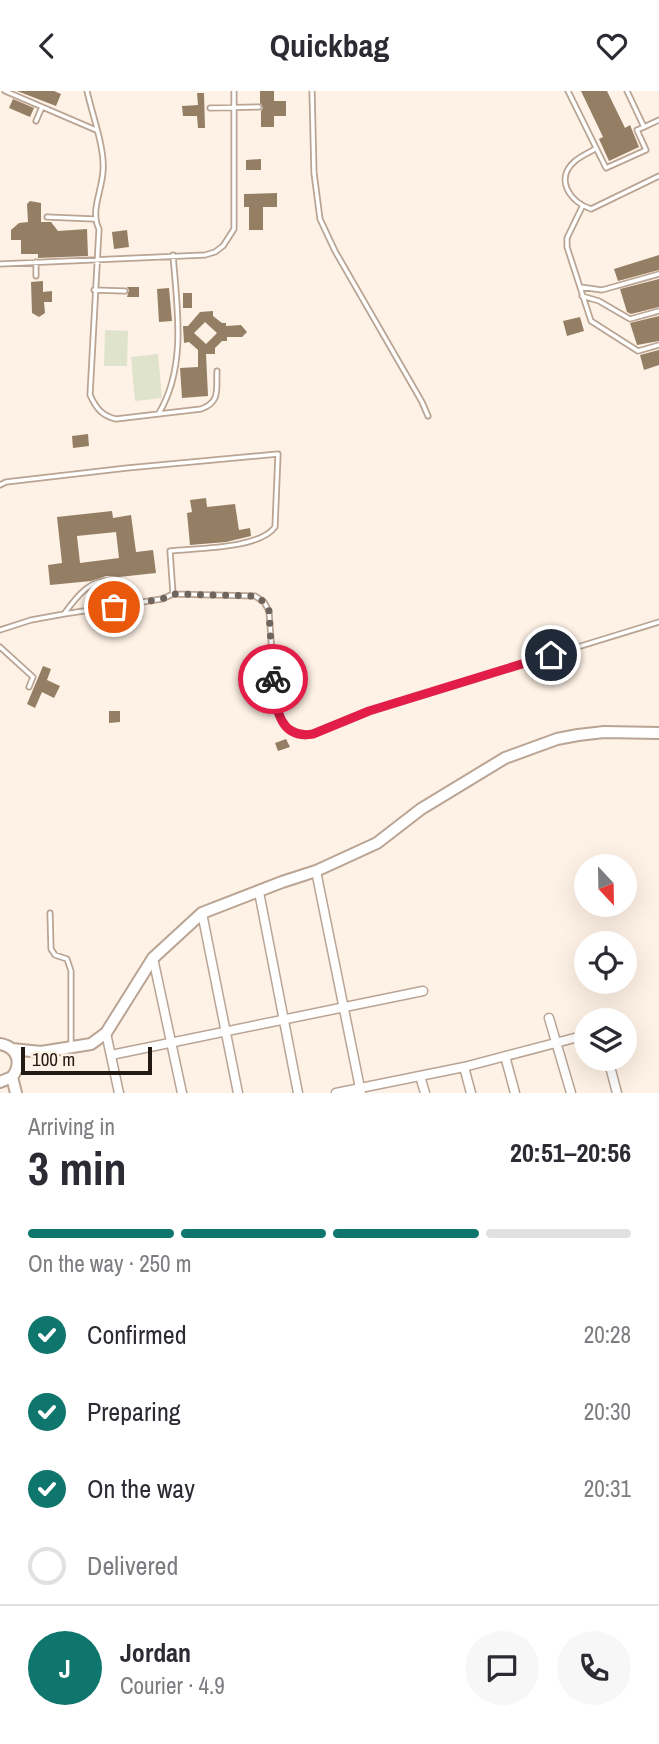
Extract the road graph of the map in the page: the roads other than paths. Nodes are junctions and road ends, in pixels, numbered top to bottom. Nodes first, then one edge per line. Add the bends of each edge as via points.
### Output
1 (7, 91) edge
2 (87, 91) edge
3 (234, 91) edge
4 (312, 91) edge
5 (568, 91) edge
6 (627, 91) edge
7 (43, 107) junction
8 (259, 107) dead end
9 (210, 108) dead end
10 (234, 108) junction
11 (659, 120) edge
12 (36, 121) dead end
13 (644, 127) junction
14 (96, 130) junction
15 (595, 149) junction
16 (659, 176) edge
17 (582, 207) junction
18 (47, 217) dead end
19 (94, 219) junction
20 (173, 255) junction
21 (97, 261) junction
22 (36, 262) junction
23 (0, 264) edge
24 (659, 274) edge
25 (36, 277) dead end
26 (579, 287) junction
27 (94, 290) junction
28 (125, 291) dead end
29 (582, 296) junction
30 (659, 311) edge
31 (659, 345) edge
32 (217, 371) dead end
33 (159, 414) junction
34 (428, 416) dead end
35 (0, 485) edge
36 (173, 594) junction
37 (139, 603) junction
38 (64, 614) junction
39 (659, 622) edge
40 (0, 630) edge
41 (0, 647) edge
42 (29, 687) dead end
43 (659, 733) edge
44 (316, 871) junction
45 (259, 892) junction
46 (50, 913) dead end
47 (202, 913) junction
48 (153, 958) junction
49 (423, 991) dead end
50 (342, 1007) junction
51 (549, 1018) dead end
52 (283, 1019) junction
53 (225, 1031) junction
54 (106, 1033) junction
55 (574, 1038) edge
56 (171, 1043) junction
57 (556, 1043) junction
58 (4, 1045) edge
59 (71, 1047) junction
60 (41, 1052) junction
61 (111, 1055) junction
62 (505, 1056) junction
63 (18, 1065) junction
64 (464, 1067) junction
65 (611, 1071) edge
66 (420, 1076) junction
67 (12, 1077) junction
68 (0, 1082) edge
69 (360, 1091) edge
70 (16, 1093) edge
71 (119, 1093) edge
72 (182, 1093) edge
73 (238, 1093) edge
74 (298, 1093) edge
75 (336, 1093) edge
76 (425, 1093) edge
77 (471, 1093) edge
78 (515, 1093) edge
79 (571, 1093) edge
80 (617, 1093) edge

1 - 7 lane
2 - 14 lane
3 - 10 lane
4 - 34 lane via 314,173 323,229
5 - 15 lane
6 - 13 lane
7 - 12 lane
7 - 14 lane
8 - 10 lane
9 - 10 lane
10 - 20 lane via 233,229 215,252
11 - 13 lane
13 - 15 lane via 637,130 646,151 606,168
14 - 19 lane via 103,172
15 - 17 lane via 577,159 566,177 568,194
16 - 17 lane via 591,209
17 - 26 lane via 567,238
18 - 19 lane
19 - 21 lane via 99,229
20 - 21 lane
20 - 33 lane via 180,339 168,399
21 - 22 lane
21 - 27 lane
22 - 23 lane
22 - 25 lane
24 - 26 lane via 601,290
26 - 29 lane
27 - 28 lane
27 - 33 lane via 90,395 94,404 106,417 116,419
29 - 30 lane via 630,319
29 - 31 lane via 591,321 638,351
32 - 33 lane via 212,404
35 - 36 lane via 278,454 271,533 255,541 170,551
36 - 37 lane
36 - 39 lane via 256,596 264,602 269,611 276,711 288,728 304,736 369,711
37 - 38 lane
37 - 38 lane via 127,584 95,582
38 - 40 lane
41 - 42 lane via 33,677
43 - 44 main road via 578,735 505,758 421,809 377,843
44 - 45 main road
44 - 50 street
45 - 47 main road
45 - 52 street
46 - 59 lane via 51,949 67,960 71,971
47 - 48 main road
47 - 53 street
48 - 54 main road
48 - 56 street
49 - 50 street
50 - 52 street
50 - 69 street
51 - 57 street
52 - 53 street
52 - 74 street
53 - 56 street
53 - 73 street
54 - 59 main road via 91,1044
54 - 61 street
55 - 57 street
56 - 61 street
56 - 72 street
57 - 62 street
57 - 79 street
58 - 60 main road
58 - 63 main road
59 - 60 main road
60 - 63 main road
61 - 71 street
62 - 64 street
62 - 78 street
63 - 67 main road
64 - 66 street
64 - 77 street
65 - 80 street
66 - 69 street
66 - 76 street
67 - 68 main road
67 - 70 main road
69 - 75 street

